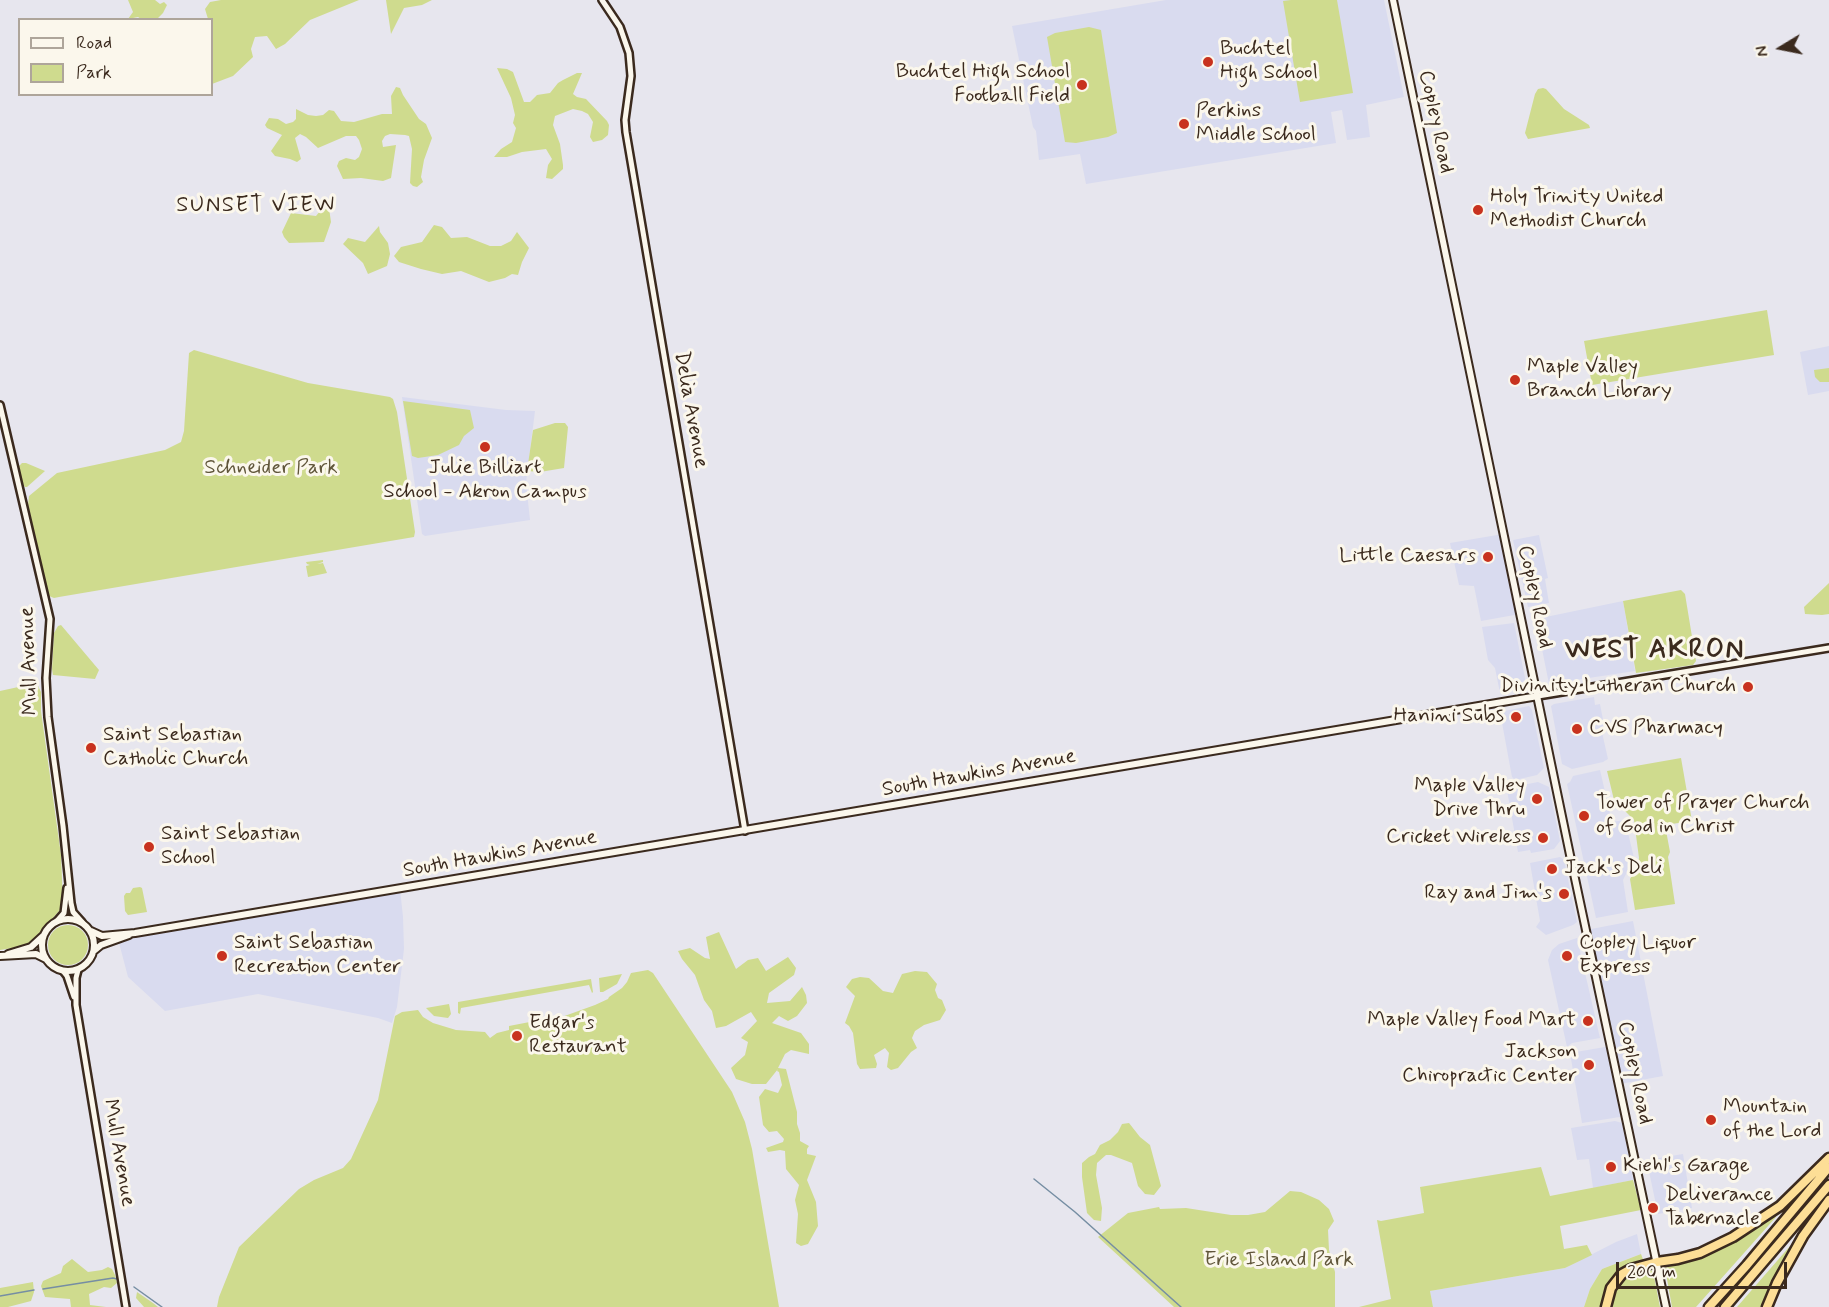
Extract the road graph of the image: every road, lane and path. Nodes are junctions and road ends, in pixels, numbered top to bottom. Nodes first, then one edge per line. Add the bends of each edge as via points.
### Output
1 (602, 0) edge
2 (1393, 0) edge
3 (0, 405) edge
4 (1829, 648) edge
5 (1538, 696) junction
6 (745, 831) junction
7 (68, 884) junction
8 (57, 921) junction
9 (82, 922) junction
10 (91, 931) junction
11 (135, 933) junction
12 (44, 935) junction
13 (94, 951) junction
14 (3, 955) edge
15 (46, 959) junction
16 (78, 970) junction
17 (63, 971) junction
18 (76, 1005) junction
19 (1829, 1158) edge
20 (1829, 1167) edge
21 (1829, 1185) edge
22 (1829, 1200) edge
23 (1657, 1262) junction
24 (126, 1307) edge
25 (1606, 1307) edge
26 (1666, 1307) edge
27 (1709, 1307) edge
28 (1725, 1307) edge
29 (1767, 1307) edge

1 - 6 street, Delia Avenue via 620,27 629,53 626,132
2 - 5 main road, Copley Road
3 - 7 street, Mull Avenue via 50,619 46,704
4 - 5 street, South Hawkins Avenue
5 - 6 main road, South Hawkins Avenue
5 - 23 main road, Copley Road
6 - 11 main road, South Hawkins Avenue
7 - 8 street, Mull Avenue via 64,913
7 - 9 street, Mull Avenue via 74,912
8 - 9 main road via 69,918
8 - 12 main road
9 - 10 main road
10 - 11 main road, South Hawkins Avenue via 102,936
10 - 13 main road
11 - 13 main road, South Hawkins Avenue
12 - 14 main road via 30,947
12 - 15 main road
13 - 16 main road via 89,962
14 - 15 main road via 36,954
15 - 17 main road
16 - 17 main road
16 - 18 street, Mull Avenue
17 - 18 street, Mull Avenue
18 - 24 street, Mull Avenue
19 - 23 highway via 1780,1206 1732,1237 1691,1256
20 - 27 highway
21 - 28 highway
22 - 29 highway via 1803,1236
23 - 25 highway via 1618,1277
23 - 26 main road, Copley Road

